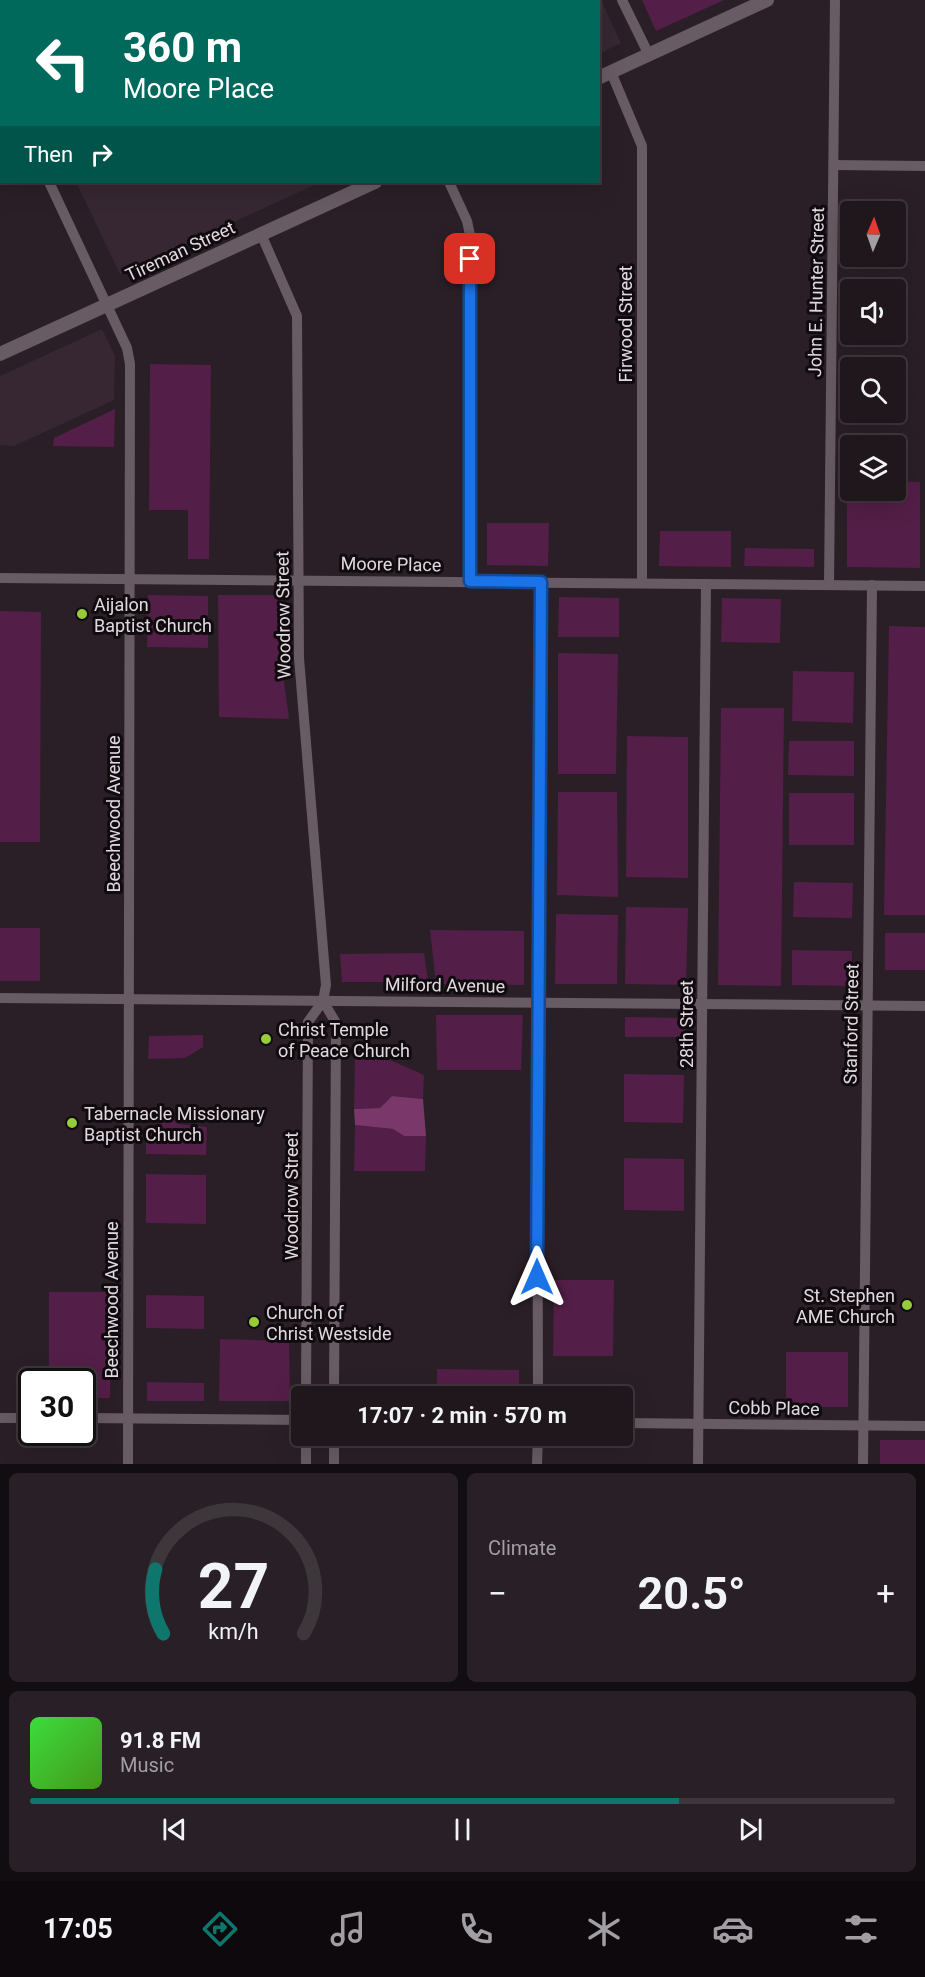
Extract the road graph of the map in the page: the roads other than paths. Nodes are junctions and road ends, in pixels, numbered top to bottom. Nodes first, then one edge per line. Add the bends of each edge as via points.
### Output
1 (622, 0) edge
2 (767, 0) edge
3 (835, 0) edge
4 (649, 55) junction
5 (605, 75) edge
6 (834, 165) junction
7 (925, 166) edge
8 (49, 183) edge
9 (373, 183) edge
10 (449, 183) edge
11 (261, 234) junction
12 (107, 305) junction
13 (0, 354) edge
14 (0, 578) edge
15 (130, 578) junction
16 (298, 579) junction
17 (470, 581) junction
18 (541, 582) junction
19 (642, 583) junction
20 (706, 584) junction
21 (829, 585) junction
22 (872, 585) junction
23 (925, 586) edge
24 (0, 998) edge
25 (129, 999) junction
26 (323, 1001) junction
27 (537, 1003) junction
28 (702, 1003) junction
29 (867, 1005) junction
30 (925, 1006) edge
31 (306, 1386) edge
32 (334, 1386) edge
33 (537, 1386) edge
34 (0, 1418) edge
35 (18, 1418) edge
36 (96, 1418) edge
37 (128, 1418) junction
38 (291, 1420) edge
39 (633, 1423) edge
40 (698, 1424) junction
41 (863, 1425) junction
42 (925, 1426) edge
43 (306, 1446) edge
44 (334, 1446) edge
45 (538, 1446) edge
46 (128, 1464) edge
47 (306, 1464) edge
48 (334, 1464) edge
49 (537, 1464) edge
50 (698, 1464) edge
51 (863, 1464) edge

1 - 4 street
2 - 4 street
3 - 6 street, John E. Hunter Street
4 - 5 street
5 - 19 street, Firwood Street via 642,146
6 - 7 street
6 - 21 street, John E. Hunter Street
8 - 12 street, Beechwood Avenue
9 - 11 street, Tireman Street
10 - 17 street via 470,236
11 - 12 street, Tireman Street
11 - 16 street, Woodrow Street via 297,316
12 - 13 street, Tireman Street
12 - 15 street, Beechwood Avenue via 127,348 130,364
14 - 15 street, Moore Place
15 - 16 street, Moore Place
15 - 25 street, Beechwood Avenue
16 - 17 street, Moore Place
16 - 26 street, Woodrow Street via 299,658 326,985
17 - 18 street, Moore Place
18 - 19 street, Moore Place
18 - 27 street
19 - 20 street, Moore Place
20 - 21 street, Moore Place
20 - 28 street, 28th Street
21 - 22 street, Moore Place
22 - 23 street, Moore Place
22 - 29 street, Stanford Street
24 - 25 street, Milford Avenue
25 - 26 street, Milford Avenue
25 - 37 street, Beechwood Avenue
26 - 27 street, Milford Avenue
26 - 31 street, Woodrow Street via 308,1022
26 - 32 street, Woodrow Street via 336,1023
27 - 28 street, Milford Avenue
27 - 33 street
28 - 29 street, Milford Avenue
28 - 40 street, 28th Street
29 - 30 street, Milford Avenue
29 - 41 street, Stanford Street
34 - 35 street
36 - 37 street
37 - 38 street
37 - 46 street, Beechwood Avenue
39 - 40 street, Cobb Place
40 - 41 street, Cobb Place
40 - 50 street, 28th Street
41 - 42 street, Cobb Place
41 - 51 street, Stanford Street
43 - 47 street
44 - 48 street
45 - 49 street

